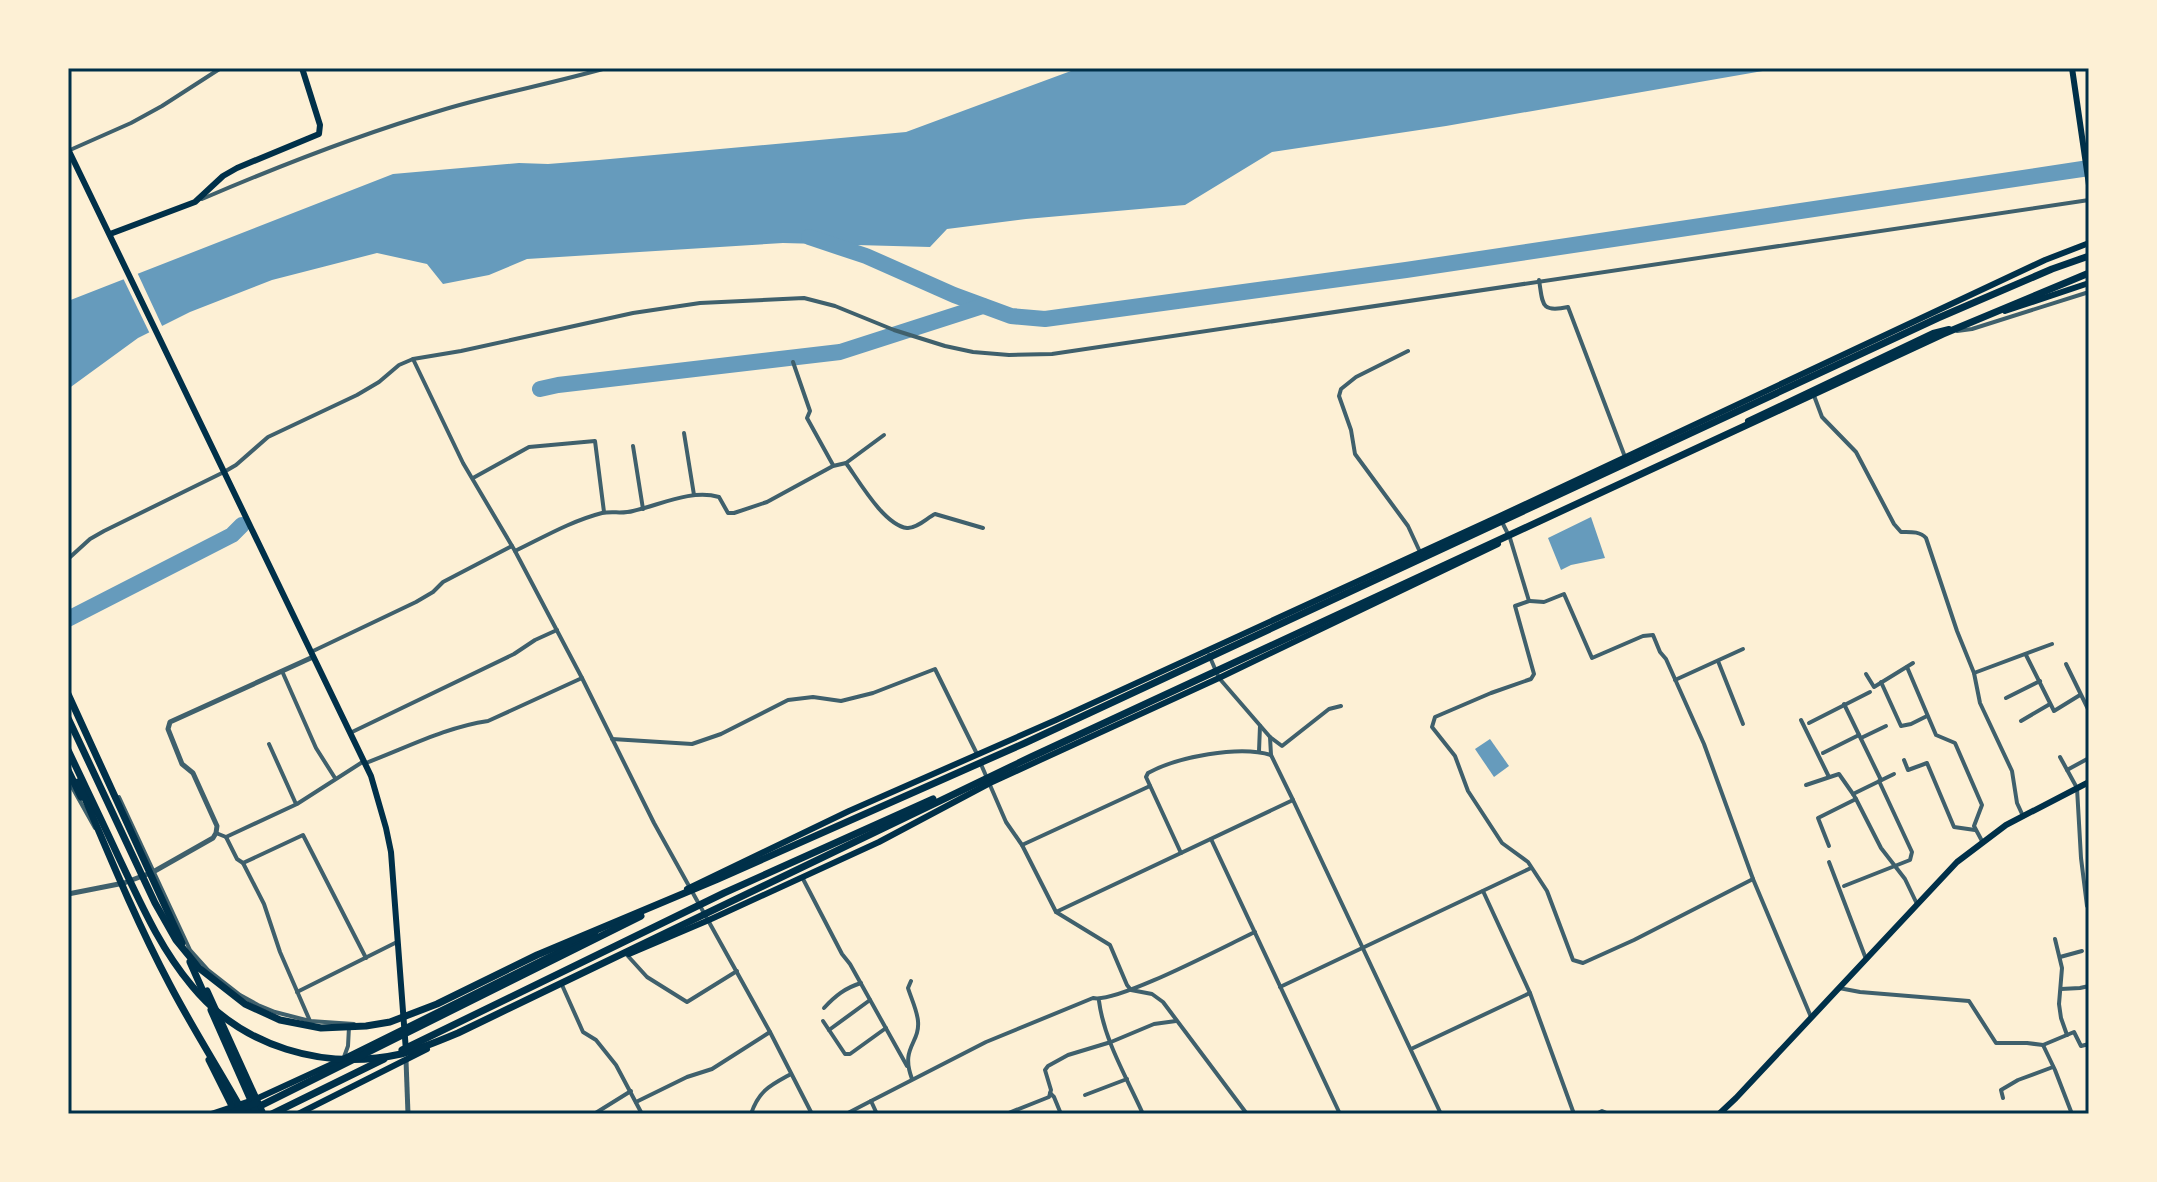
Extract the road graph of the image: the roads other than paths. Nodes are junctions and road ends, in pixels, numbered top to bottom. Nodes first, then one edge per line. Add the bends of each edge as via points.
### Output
1 (221, 68) edge
2 (302, 68) edge
3 (583, 68) edge
4 (606, 68) edge
5 (2072, 68) edge
6 (208, 71) edge
7 (585, 74) junction
8 (69, 151) edge
9 (2089, 185) edge
10 (2089, 200) edge
11 (195, 202) junction
12 (111, 237) junction
13 (2089, 243) edge
14 (2089, 253) edge
15 (2089, 278) edge
16 (1539, 280) junction
17 (2089, 292) edge
18 (1933, 333) junction
19 (1408, 351) dead end
20 (413, 359) junction
21 (793, 362) dead end
22 (1811, 389) junction
23 (684, 433) dead end
24 (884, 435) dead end
25 (633, 446) dead end
26 (1625, 457) junction
27 (846, 463) junction
28 (833, 466) junction
29 (223, 468) junction
30 (473, 478) junction
31 (694, 495) junction
32 (643, 509) junction
33 (604, 513) junction
34 (1500, 516) junction
35 (983, 528) dead end
36 (1510, 538) junction
37 (513, 549) junction
38 (1420, 552) junction
39 (68, 559) edge
40 (1529, 601) junction
41 (557, 630) junction
42 (2052, 644) dead end
43 (1743, 649) dead end
44 (1207, 650) junction
45 (312, 654) junction
46 (2026, 655) junction
47 (1718, 661) junction
48 (1913, 663) dead end
49 (2066, 664) dead end
50 (1907, 667) junction
51 (282, 671) junction
52 (1974, 673) junction
53 (1866, 674) dead end
54 (582, 678) junction
55 (1219, 678) junction
56 (1675, 680) junction
57 (2040, 681) junction
58 (1881, 682) junction
59 (68, 692) edge
60 (1870, 692) dead end
61 (2080, 695) junction
62 (2006, 698) dead end
63 (68, 700) edge
64 (1844, 704) junction
65 (2050, 704) junction
66 (1341, 706) dead end
67 (2089, 711) edge
68 (1927, 716) junction
69 (68, 718) edge
70 (1801, 720) dead end
71 (2021, 721) dead end
72 (1809, 723) dead end
73 (1743, 724) dead end
74 (1260, 726) junction
75 (1886, 726) dead end
76 (350, 733) junction
77 (1860, 736) junction
78 (1270, 737) junction
79 (612, 739) junction
80 (269, 744) dead end
81 (68, 750) edge
82 (1259, 751) junction
83 (1823, 753) dead end
84 (977, 754) junction
85 (1271, 755) junction
86 (1031, 757) junction
87 (2060, 757) dead end
88 (68, 758) edge
89 (2089, 758) edge
90 (1904, 760) dead end
91 (365, 762) junction
92 (68, 770) edge
93 (2067, 770) junction
94 (1894, 774) dead end
95 (1829, 777) junction
96 (335, 778) junction
97 (70, 780) edge
98 (1880, 781) junction
99 (2089, 782) edge
100 (990, 783) junction
101 (1806, 785) dead end
102 (1150, 786) junction
103 (2077, 788) junction
104 (1854, 796) junction
105 (1293, 800) junction
106 (297, 804) junction
107 (2023, 816) junction
108 (1975, 830) junction
109 (216, 833) junction
110 (226, 837) junction
111 (1211, 839) junction
112 (1982, 841) junction
113 (1022, 845) junction
114 (1829, 846) dead end
115 (1181, 853) junction
116 (1829, 862) dead end
117 (243, 863) junction
118 (1894, 865) junction
119 (1532, 868) junction
120 (154, 872) junction
121 (802, 877) junction
122 (718, 879) junction
123 (1753, 879) junction
124 (124, 883) junction
125 (1844, 886) dead end
126 (690, 887) junction
127 (1483, 891) junction
128 (68, 894) edge
129 (1917, 905) junction
130 (2089, 906) edge
131 (1056, 912) junction
132 (709, 920) junction
133 (1255, 932) junction
134 (2055, 939) dead end
135 (397, 942) junction
136 (1362, 948) junction
137 (190, 950) junction
138 (2082, 951) dead end
139 (627, 955) junction
140 (2060, 957) junction
141 (366, 958) junction
142 (1866, 959) junction
143 (196, 967) junction
144 (737, 971) junction
145 (911, 981) dead end
146 (861, 983) junction
147 (562, 985) junction
148 (2089, 986) edge
149 (1280, 987) junction
150 (1839, 988) junction
151 (2061, 989) junction
152 (1131, 990) junction
153 (297, 992) junction
154 (1530, 993) junction
155 (870, 1000) junction
156 (1099, 1000) junction
157 (824, 1008) dead end
158 (1811, 1017) junction
159 (310, 1021) junction
160 (823, 1021) dead end
161 (1176, 1021) junction
162 (349, 1023) junction
163 (886, 1028) junction
164 (409, 1030) junction
165 (829, 1030) junction
166 (770, 1032) junction
167 (2067, 1035) junction
168 (1111, 1042) junction
169 (2089, 1044) edge
170 (2043, 1045) junction
171 (1411, 1049) junction
172 (343, 1059) junction
173 (406, 1059) junction
174 (907, 1066) junction
175 (2054, 1066) junction
176 (791, 1074) junction
177 (912, 1079) junction
178 (1127, 1079) junction
179 (631, 1091) junction
180 (1050, 1093) junction
181 (1085, 1095) dead end
182 (2003, 1098) dead end
183 (256, 1099) junction
184 (871, 1101) junction
185 (636, 1102) junction
186 (232, 1112) edge
187 (211, 1114) edge
188 (244, 1114) edge
189 (257, 1114) edge
190 (263, 1114) edge
191 (272, 1114) edge
192 (298, 1114) edge
193 (408, 1114) edge
194 (594, 1114) edge
195 (642, 1114) edge
196 (751, 1114) edge
197 (812, 1114) edge
198 (846, 1114) edge
199 (877, 1114) edge
200 (1006, 1114) edge
201 (1061, 1114) edge
202 (1143, 1114) edge
203 (1247, 1114) edge
204 (1340, 1114) edge
205 (1441, 1114) edge
206 (1574, 1114) edge
207 (1596, 1114) edge
208 (1609, 1114) edge
209 (1719, 1114) edge
210 (2072, 1114) edge

1 - 6 street
2 - 11 main road via 319,134 237,168
3 - 7 street
4 - 7 street
5 - 9 main road
6 - 8 street via 162,106
7 - 11 street via 396,124
8 - 12 main road
10 - 16 street
11 - 12 main road
12 - 29 main road
13 - 26 main road
14 - 122 highway
15 - 18 main road
15 - 86 highway via 2058,285 1929,340
16 - 20 street via 1052,354 959,349 804,298 700,303 633,313
16 - 26 street via 1547,309 1568,307
17 - 18 street via 1972,329
18 - 22 main road
19 - 38 street via 1356,377 1339,396 1355,454 1408,526
20 - 29 street via 357,395 268,437 236,465
20 - 30 street
21 - 28 street via 810,411 807,418
22 - 36 main road
22 - 52 street via 1822,417 1856,452 1894,524 1901,532 1926,538
23 - 31 street
24 - 27 street
25 - 32 street
26 - 34 main road
27 - 28 street
27 - 35 street via 884,515 905,528 935,514
28 - 31 street via 767,502 734,513 728,513 719,497
29 - 39 street via 90,539
29 - 45 main road
30 - 33 street via 529,447 595,441
30 - 37 street
31 - 32 street
32 - 33 street
33 - 37 street
34 - 36 street
34 - 38 main road
36 - 40 street
36 - 55 main road
37 - 41 street
37 - 45 street
38 - 44 main road
40 - 56 street via 1564,594 1592,658 1653,635
40 - 119 street via 1515,606 1534,674 1531,679 1435,717 1432,727 1455,756 1468,791 1502,843
41 - 54 street
41 - 76 street
42 - 46 street
43 - 47 street
44 - 55 street
44 - 84 main road
45 - 51 street
45 - 76 main road
46 - 52 street
46 - 57 street
47 - 56 street
47 - 73 street
48 - 50 street
49 - 61 street
50 - 58 street
50 - 68 street
51 - 96 street
51 - 109 street via 170,722 182,764 193,773
52 - 107 street via 1980,703 2012,771
53 - 58 street via 1874,687
54 - 79 street
54 - 91 street via 488,721
55 - 74 street
55 - 100 main road
56 - 123 street
57 - 62 street
57 - 65 street
58 - 68 street via 1901,726
59 - 120 street
59 - 189 highway
60 - 64 street
61 - 65 street via 2054,711
61 - 67 street
63 - 120 highway
64 - 72 street
64 - 77 street
65 - 71 street
66 - 78 street via 1329,709 1284,748
68 - 108 street via 1936,735 1955,743 1982,805
69 - 122 highway via 176,940 229,993 254,1009 300,1025 332,1028 390,1022
70 - 95 street
74 - 78 street
74 - 82 street
75 - 77 street
76 - 91 main road
77 - 83 street
77 - 98 street
78 - 85 street
79 - 84 street via 692,744 788,700 841,701 935,669
79 - 126 street
80 - 106 street
81 - 86 highway via 154,930 206,1002 239,1028 277,1047 315,1057 356,1059 398,1054 458,1033
82 - 85 street
82 - 102 street via 1211,753 1167,764 1148,773
84 - 100 street
84 - 126 main road
85 - 105 street
86 - 191 highway via 724,893
87 - 93 street
88 - 188 highway via 152,952
89 - 93 street
90 - 108 street via 1908,770 1927,763 1954,827
91 - 96 street
91 - 135 main road via 391,852
92 - 97 highway
93 - 103 street
94 - 98 street
95 - 101 street
95 - 104 street via 1839,774
96 - 106 street
97 - 124 highway
98 - 104 street
98 - 118 street via 1912,852 1910,860
99 - 103 main road
100 - 113 street
100 - 121 main road
102 - 113 street
102 - 115 street
103 - 107 main road
103 - 130 street
104 - 114 street via 1818,818
104 - 118 street
105 - 111 street
105 - 136 street
106 - 110 street
107 - 112 main road
108 - 112 street
109 - 110 street
109 - 120 street
110 - 117 street
111 - 115 street
111 - 133 street
112 - 129 main road
113 - 131 street
115 - 131 street
116 - 142 street
117 - 141 street via 303,835
117 - 153 street
118 - 125 street
118 - 129 street
119 - 123 street via 1547,891 1573,960 1583,963
119 - 127 street
120 - 124 street
120 - 137 street
120 - 143 highway
121 - 132 main road
121 - 146 street
122 - 164 highway
123 - 158 street
124 - 128 street
124 - 186 highway
126 - 132 street
126 - 164 main road
127 - 136 street
127 - 154 street
129 - 142 main road
131 - 152 street via 1110,945
132 - 139 main road
132 - 144 street
133 - 149 street
133 - 152 street
134 - 140 street
135 - 141 street
135 - 164 main road
136 - 149 street
136 - 171 street
137 - 143 street
137 - 159 street via 208,970 258,1005
138 - 140 street
139 - 144 street via 647,977 687,1002
139 - 147 main road
140 - 151 street
141 - 153 street
142 - 150 main road
143 - 183 highway
144 - 166 street
145 - 174 street via 908,988 919,1023
146 - 155 street
146 - 157 street via 833,997
147 - 173 main road
147 - 179 street via 583,1032 596,1040
148 - 151 street
149 - 204 street
150 - 158 main road
150 - 170 street via 1969,1001 1996,1043
151 - 167 street
152 - 156 street
152 - 161 street via 1152,994
153 - 159 street
154 - 171 street
154 - 206 street
155 - 163 street
155 - 165 street
156 - 168 street
156 - 177 street via 1019,1027
158 - 209 main road
159 - 162 street
160 - 165 street
161 - 168 street
161 - 203 street
162 - 164 street
162 - 172 street
163 - 165 street via 850,1054
163 - 174 street
164 - 172 main road
164 - 173 main road
164 - 186 highway
164 - 188 highway
166 - 176 street
166 - 185 street via 712,1069
167 - 169 street via 2074,1032 2081,1046
167 - 170 street
168 - 178 street
168 - 180 street via 1048,1066
170 - 175 street
171 - 205 street
172 - 183 main road
173 - 192 main road
173 - 193 street
174 - 177 street
175 - 182 street via 2001,1090
175 - 210 street
176 - 196 street via 764,1090
176 - 197 street
177 - 184 street
178 - 181 street
178 - 202 street
179 - 185 street
179 - 194 street
180 - 200 street
180 - 201 street
183 - 186 main road
183 - 190 highway
184 - 198 street
184 - 199 street
185 - 195 street
186 - 187 main road
207 - 208 street

